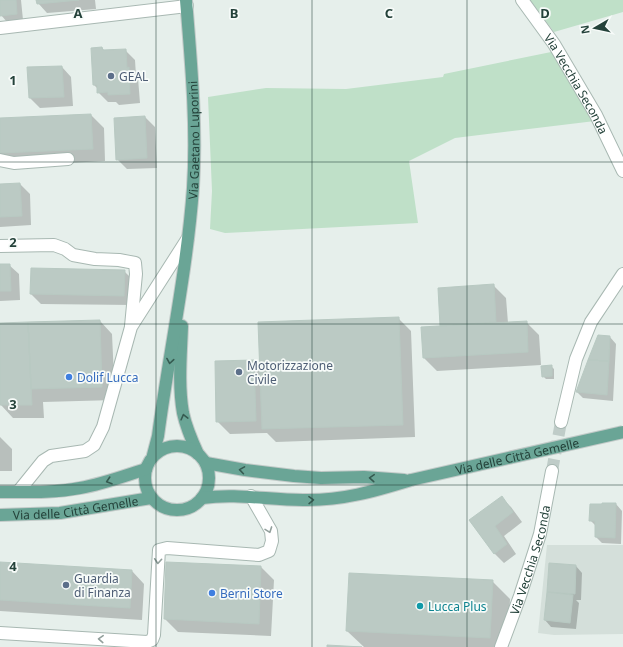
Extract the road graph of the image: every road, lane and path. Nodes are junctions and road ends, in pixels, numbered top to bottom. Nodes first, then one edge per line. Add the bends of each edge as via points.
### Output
1 (522, 0) edge
2 (186, 3) edge
3 (0, 28) edge
4 (68, 159) dead end
5 (0, 160) edge
6 (623, 171) edge
7 (188, 238) junction
8 (0, 246) edge
9 (623, 274) edge
10 (182, 281) junction
11 (131, 327) junction
12 (561, 422) tunnel mouth
13 (623, 432) edge
14 (153, 455) junction
15 (202, 458) junction
16 (146, 469) junction
17 (552, 471) tunnel mouth
18 (411, 480) junction
19 (0, 492) edge
20 (18, 492) junction
21 (251, 496) junction
22 (151, 498) junction
23 (202, 498) junction
24 (0, 515) edge
25 (0, 633) edge
26 (501, 647) edge

1 - 6 street, Via Vecchia Seconda via 554,44 596,115
2 - 3 street
2 - 7 main road, Via Gaetano Luporini via 194,133 193,187
4 - 5 street via 14,163
7 - 10 main road, Via Gaetano Luporini
7 - 11 street
8 - 11 street via 54,245 73,254 95,259 135,263
9 - 12 street via 591,322 576,359
10 -> 14 main road, Via Gaetano Luporini
15 -> 10 main road, Via Gaetano Luporini via 188,431 183,412
11 - 20 street via 103,427 94,445 85,451 51,456 43,461
13 - 18 main road, Via delle Città Gemelle, bridge
14 - 15 main road via 170,446 180,446 190,448
14 - 16 main road, Via Gaetano Luporini
18 -> 15 main road, Via delle Città Gemelle via 294,476 245,470
15 - 23 main road, Via Gaetano Luporini via 209,473 209,482
16 -> 20 main road, Via delle Città Gemelle via 81,488
16 - 22 main road, Via Gaetano Luporini via 145,483
17 - 26 street, Via Vecchia Seconda via 540,534
21 -> 18 main road, Via delle Città Gemelle via 301,500 341,498 374,492
19 - 20 main road, Via delle Città Gemelle
21 - 23 main road, Via delle Città Gemelle via 225,495
21 -> 25 street via 271,531 272,542 269,551 259,555 167,548 159,550 152,640 147,642
22 - 23 main road via 161,506 176,510 197,504
22 - 24 main road, Via delle Città Gemelle via 60,513

